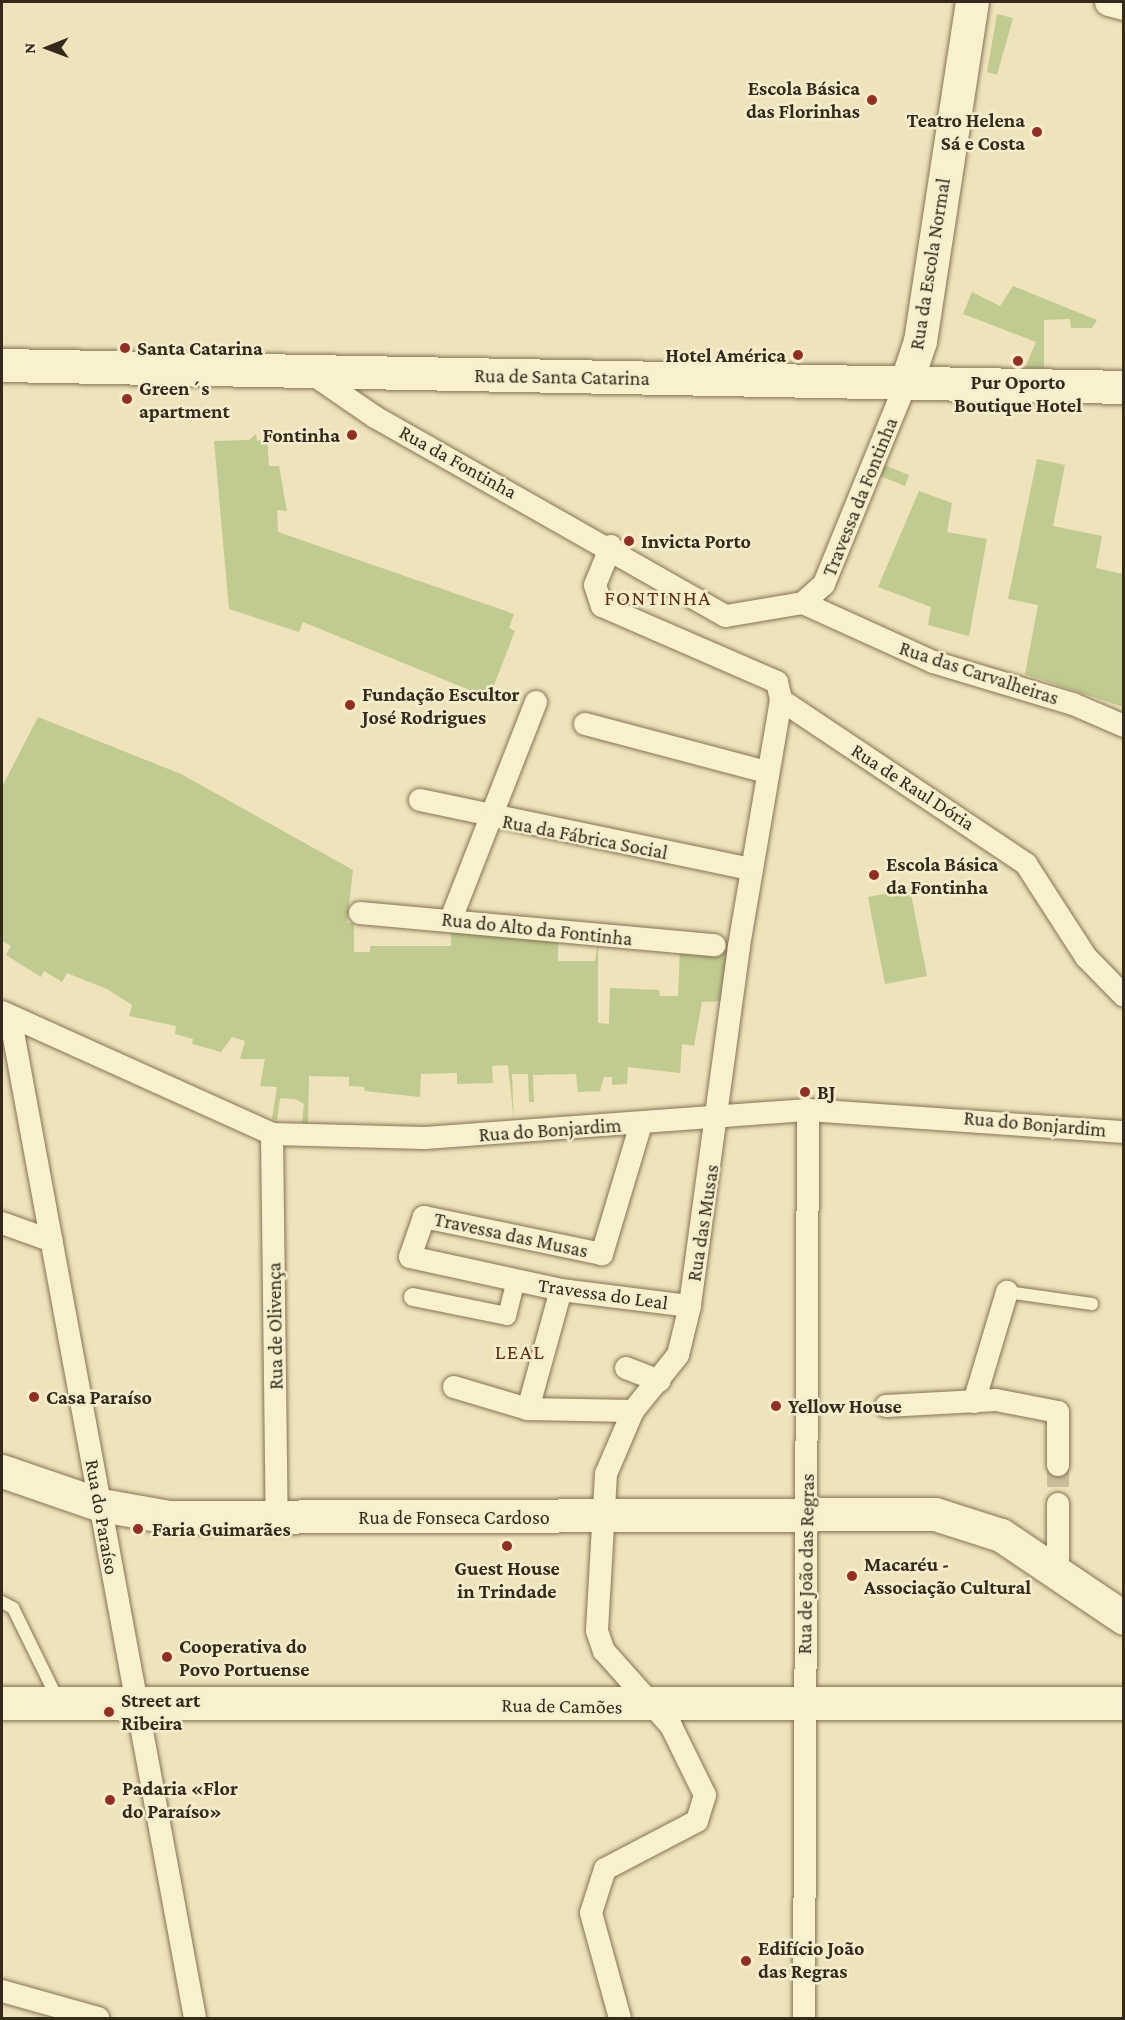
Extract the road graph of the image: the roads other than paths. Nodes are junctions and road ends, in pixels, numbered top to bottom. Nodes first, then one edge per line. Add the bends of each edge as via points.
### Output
1 (972, 2) edge
2 (1109, 2) edge
3 (1124, 6) edge
4 (2, 365) edge
5 (308, 371) junction
6 (906, 383) junction
7 (1124, 387) edge
8 (611, 546) junction
9 (803, 603) junction
10 (781, 700) junction
11 (536, 702) dead end
12 (585, 724) dead end
13 (1124, 726) edge
14 (767, 772) junction
15 (420, 800) dead end
16 (492, 819) junction
17 (751, 869) junction
18 (360, 914) dead end
19 (451, 919) junction
20 (715, 945) dead end
21 (1124, 996) edge
22 (6, 1014) edge
23 (808, 1110) junction
24 (716, 1116) junction
25 (641, 1124) junction
26 (1124, 1131) edge
27 (272, 1134) junction
28 (2, 1223) edge
29 (52, 1241) junction
30 (516, 1281) junction
31 (561, 1290) junction
32 (1007, 1292) joint
33 (413, 1297) dead end
34 (1092, 1304) dead end
35 (690, 1306) junction
36 (626, 1368) dead end
37 (660, 1381) junction
38 (454, 1387) dead end
39 (974, 1402) junction
40 (886, 1406) dead end
41 (528, 1409) junction
42 (633, 1411) junction
43 (1058, 1465) tunnel mouth
44 (2, 1471) edge
45 (1058, 1504) tunnel mouth
46 (100, 1505) junction
47 (808, 1511) junction
48 (601, 1516) junction
49 (277, 1518) junction
50 (1058, 1573) junction
51 (2, 1602) edge
52 (1124, 1618) edge
53 (1121, 1700) edge
54 (59, 1702) junction
55 (133, 1702) junction
56 (2, 1703) edge
57 (804, 1706) junction
58 (654, 1707) junction
59 (2, 1991) edge
60 (98, 2019) edge
61 (195, 2019) edge
62 (620, 2019) edge
63 (804, 2019) edge

1 - 6 main road, Rua da Escola Normal via 920,341
2 - 3 street
4 - 5 main road, Rua de Santa Catarina
5 - 6 main road, Rua de Santa Catarina
5 - 8 street, Rua da Fontinha via 375,417
6 - 7 main road, Rua de Santa Catarina
6 - 9 street, Travessa da Fontinha via 824,584
8 - 9 street, Rua da Fontinha via 628,562 726,616
8 - 10 street via 595,585 603,606 777,682
9 - 13 street, Rua das Carvalheiras via 933,662 1073,704
10 - 14 street, Rua das Musas
10 - 21 street, Rua de Raul Dória via 1026,864 1078,946
11 - 16 street
12 - 14 street
14 - 17 street, Rua das Musas
15 - 16 street, Rua da Fábrica Social
16 - 17 street, Rua da Fábrica Social
16 - 19 street
17 - 24 street, Rua das Musas
18 - 19 street, Rua do Alto da Fontinha
19 - 20 street, Rua do Alto da Fontinha
22 - 27 street, Rua do Bonjardim
22 - 29 street, Rua do Paraíso
23 - 24 street, Rua do Bonjardim
23 - 26 street, Rua do Bonjardim
23 - 47 street, Rua de João das Regras
24 - 25 street, Rua do Bonjardim
24 - 35 street, Rua das Musas
25 - 27 street, Rua do Bonjardim via 425,1138
25 - 30 street, Travessa das Musas via 602,1254 424,1217 410,1257
27 - 49 street, Rua de Olivença
28 - 29 street
29 - 46 street, Rua do Paraíso
30 - 31 street, Travessa do Leal
30 - 33 street via 507,1316
31 - 35 street, Travessa do Leal
31 - 41 street
32 - 34 lane
32 - 39 street
35 - 37 street, Rua das Musas via 678,1355
36 - 37 street
37 - 42 street, Rua das Musas
38 - 41 street
39 - 40 street
39 - 43 street via 1058,1412
41 - 42 street
42 - 48 street, Rua das Musas via 610,1457
44 - 46 main road, Rua de Fonseca Cardoso
45 - 50 street
46 - 49 main road, Rua de Fonseca Cardoso via 169,1517
46 - 55 street, Rua do Paraíso
47 - 48 main road, Rua de Fonseca Cardoso
47 - 50 main road, Rua de Fonseca Cardoso via 946,1517 1001,1535
47 - 57 street, Rua de João das Regras
48 - 49 main road, Rua de Fonseca Cardoso
48 - 58 street, Rua das Musas via 597,1631 604,1651
50 - 52 main road, Rua de Fonseca Cardoso
51 - 54 lane via 13,1608
53 - 57 main road, Rua de Camões
54 - 55 main road, Rua de Camões
54 - 56 main road, Rua de Camões
55 - 58 main road, Rua de Camões
55 - 61 street, Rua do Paraíso
57 - 58 main road, Rua de Camões
57 - 63 street, Rua de João das Regras
58 - 62 street, Rua das Musas via 699,1773 705,1795 697,1821 605,1869 591,1913
59 - 60 street

